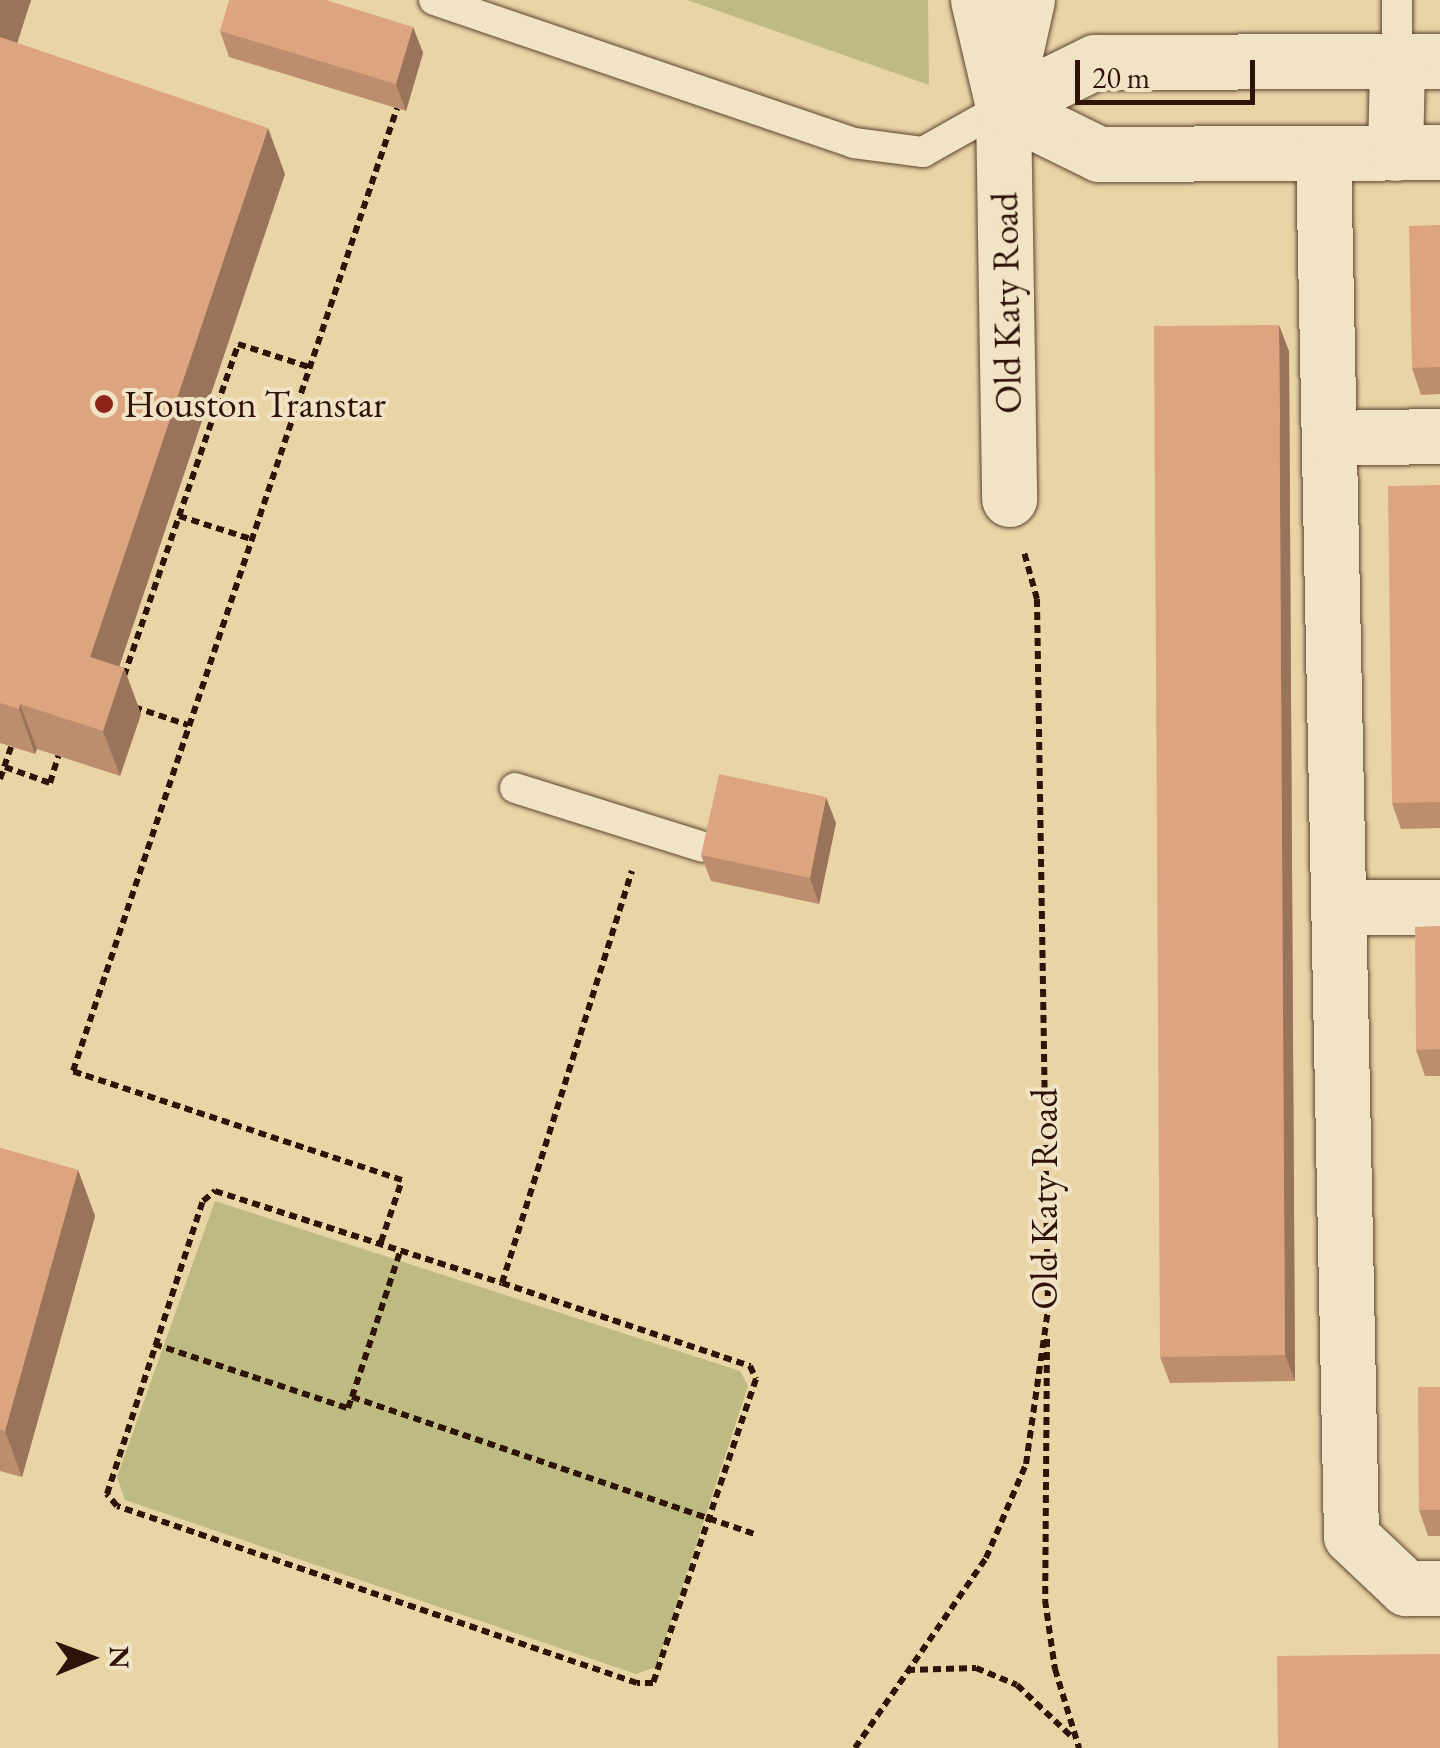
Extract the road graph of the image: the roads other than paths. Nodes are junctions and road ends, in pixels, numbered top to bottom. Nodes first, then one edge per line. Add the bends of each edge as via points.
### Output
1 (434, 0) edge
2 (978, 0) edge
3 (1026, 0) edge
4 (1397, 0) edge
5 (1418, 62) edge
6 (1003, 107) junction
7 (1418, 153) edge
8 (1323, 154) junction
9 (1440, 436) edge
10 (1331, 438) junction
11 (1008, 499) dead end
12 (515, 788) dead end
13 (703, 848) edge
14 (1342, 907) junction
15 (1440, 908) edge
16 (1440, 1588) edge

1 - 6 lane via 854,143 923,152
2 - 6 street, Old Katy Road
3 - 6 street, Old Katy Road
4 - 5 lane
5 - 6 street via 1095,62
5 - 7 street
6 - 8 street via 1099,154
6 - 11 street, Old Katy Road
7 - 8 street
8 - 10 street
9 - 10 street
10 - 14 street
12 - 13 lane
14 - 15 street
14 - 16 street via 1351,1536 1406,1588

